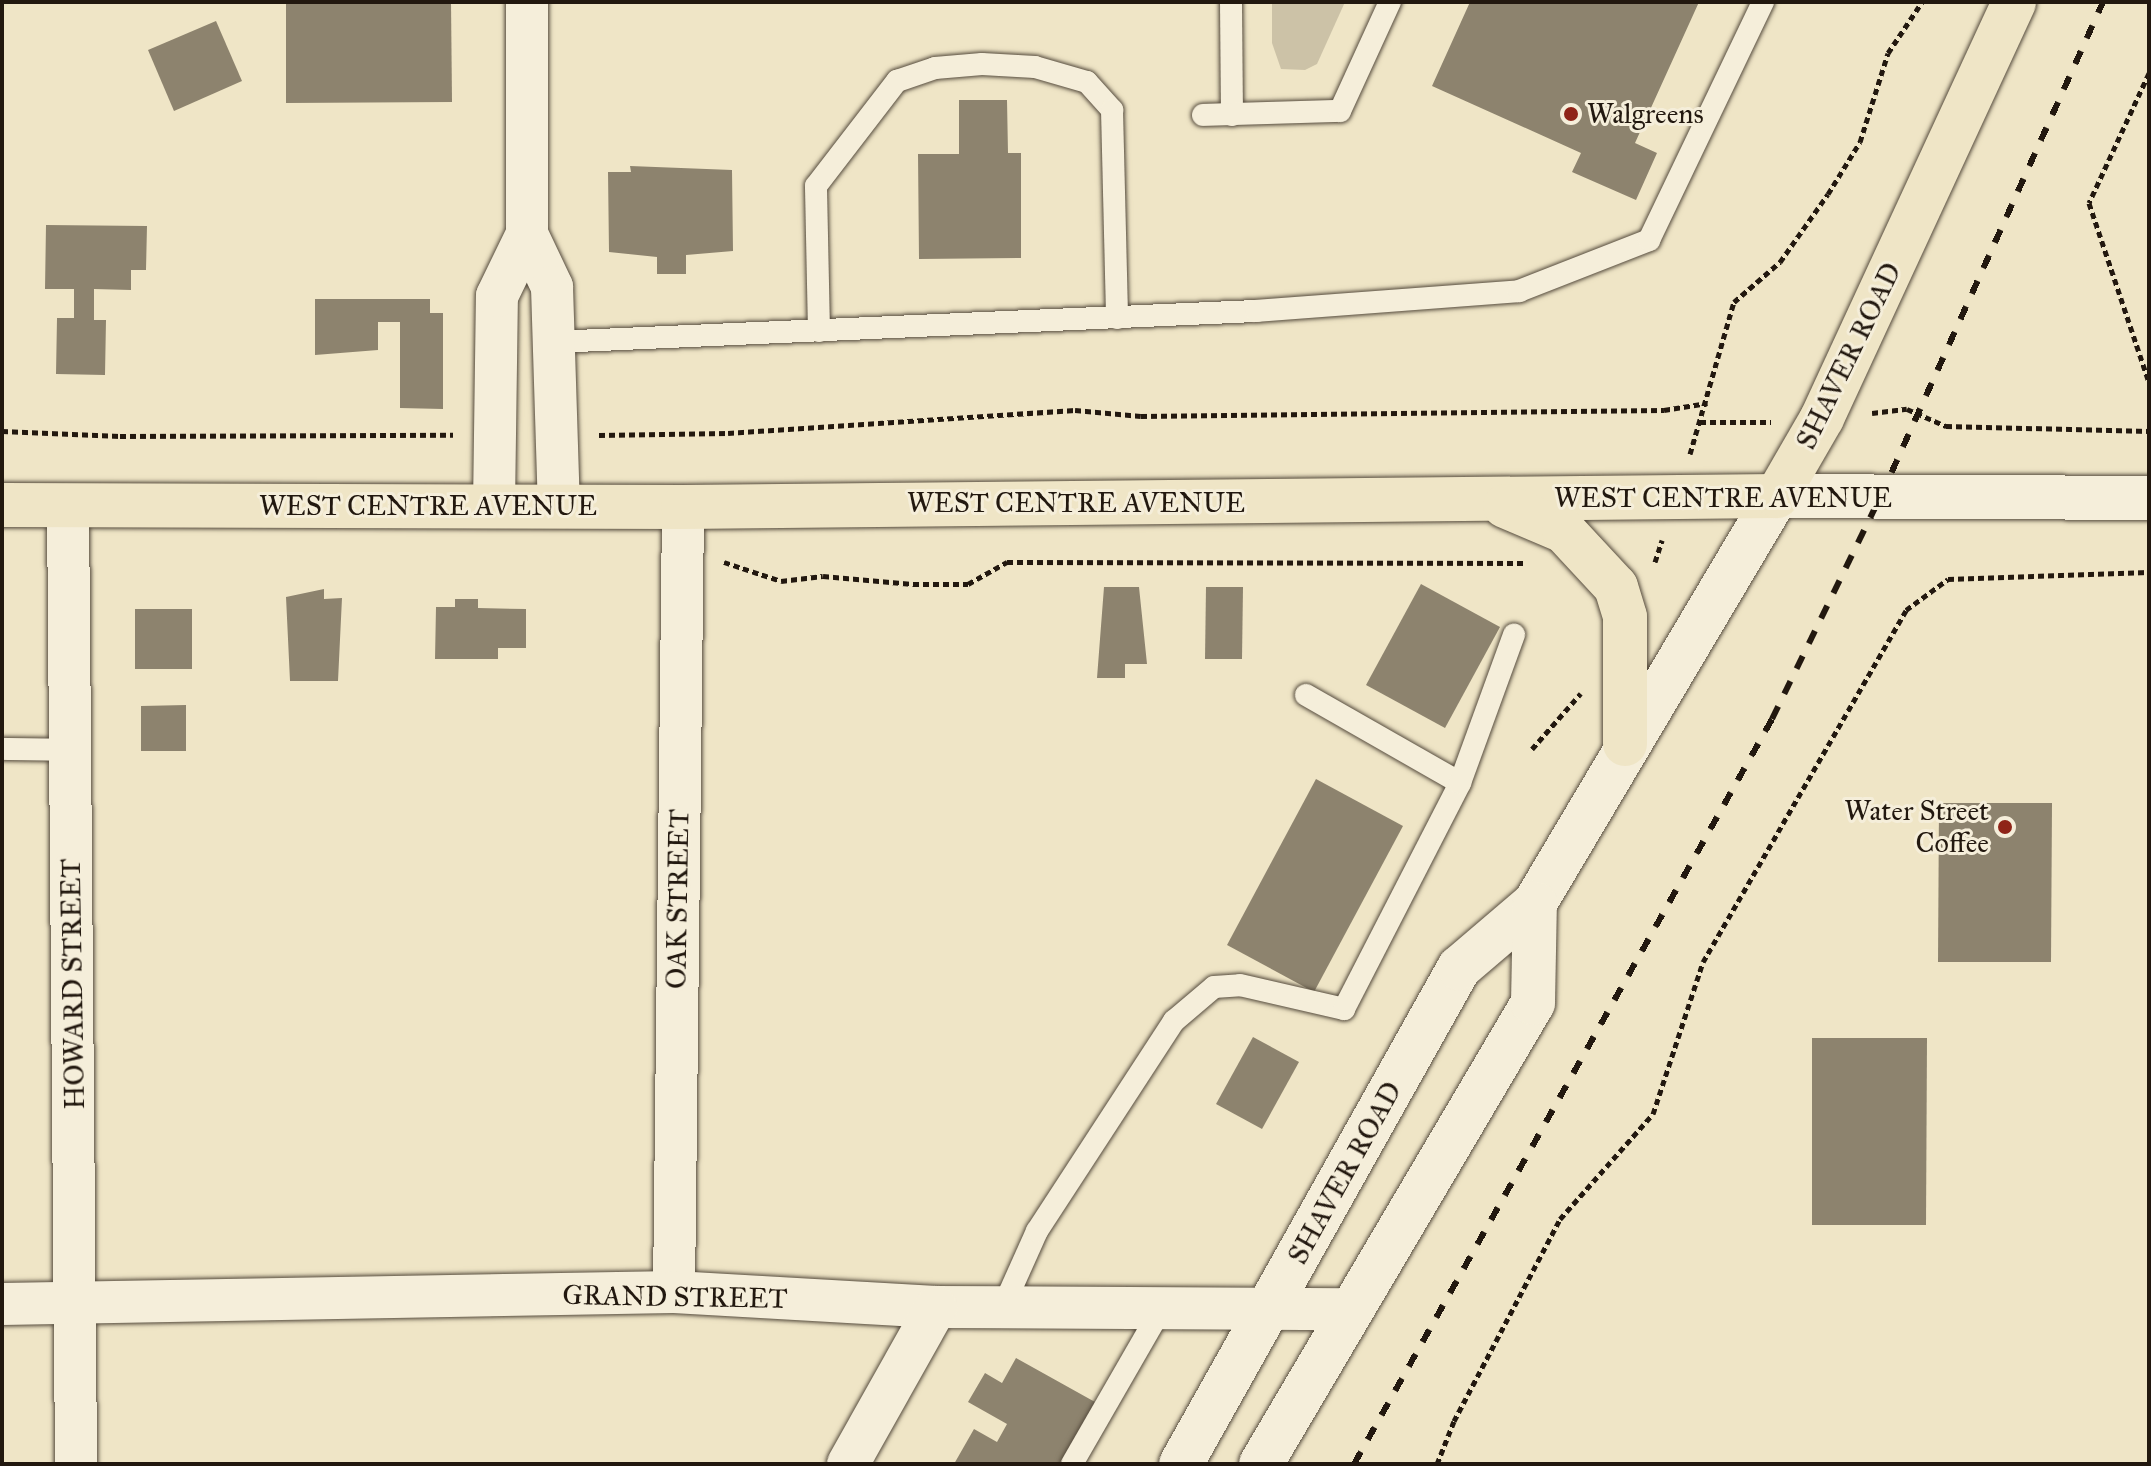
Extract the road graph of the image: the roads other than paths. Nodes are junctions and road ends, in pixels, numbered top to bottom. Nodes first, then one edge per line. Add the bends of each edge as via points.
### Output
1 (527, 2) edge
2 (1231, 2) edge
3 (1390, 2) edge
4 (1763, 2) edge
5 (2014, 2) edge
6 (1203, 115) dead end
7 (1232, 115) junction
8 (527, 234) junction
9 (1117, 318) junction
10 (819, 331) junction
11 (554, 342) junction
12 (1777, 496) junction
13 (2149, 498) edge
14 (1488, 501) junction
15 (2, 505) edge
16 (68, 505) junction
17 (494, 506) junction
18 (559, 506) junction
19 (683, 507) junction
20 (1514, 635) dead end
21 (1306, 695) dead end
22 (1625, 744) junction
23 (2, 749) edge
24 (71, 750) junction
25 (1460, 783) junction
26 (1535, 903) junction
27 (674, 1292) junction
28 (2, 1304) edge
29 (1272, 1305) junction
30 (1163, 1306) junction
31 (76, 1307) junction
32 (936, 1307) junction
33 (1003, 1307) junction
34 (1348, 1309) junction
35 (76, 1464) edge
36 (848, 1464) edge
37 (1072, 1464) edge
38 (1181, 1464) edge
39 (1261, 1464) edge

1 - 8 street
2 - 7 lane
3 - 7 lane via 1340,111
4 - 9 lane via 1649,240 1519,291
5 - 12 main road, SHAVER ROAD via 1822,418
6 - 7 lane
8 - 11 street via 552,287
8 - 17 street via 497,296
9 - 10 lane
9 - 10 lane via 1112,110 1087,82 1035,67 982,64 935,68 897,81 816,186
10 - 11 lane
11 - 18 street via 561,435
12 - 13 main road, WEST CENTRE AVENUE
12 - 14 main road, WEST CENTRE AVENUE
12 - 22 main road, SHAVER ROAD
14 - 19 main road, WEST CENTRE AVENUE
14 - 22 main road via 1564,531 1616,587 1625,617
15 - 16 main road, WEST CENTRE AVENUE
16 - 17 main road, WEST CENTRE AVENUE
16 - 24 street, HOWARD STREET
17 - 18 main road, WEST CENTRE AVENUE
18 - 19 main road, WEST CENTRE AVENUE
19 - 27 street, OAK STREET
20 - 25 lane
21 - 25 lane
22 - 26 main road, SHAVER ROAD
23 - 24 lane
24 - 31 street, HOWARD STREET
25 - 33 lane via 1344,1009 1240,985 1214,987 1174,1021 1037,1231
26 - 29 main road, SHAVER ROAD via 1459,968
26 - 34 main road, SHAVER ROAD via 1533,1003
27 - 31 street, GRAND STREET
27 - 32 street, GRAND STREET
28 - 31 street, GRAND STREET
29 - 30 street, GRAND STREET
29 - 34 street, GRAND STREET
29 - 38 main road, SHAVER ROAD
30 - 33 street, GRAND STREET
30 - 37 lane
31 - 35 street, HOWARD STREET
32 - 33 street, GRAND STREET
32 - 36 street
34 - 39 main road, SHAVER ROAD

